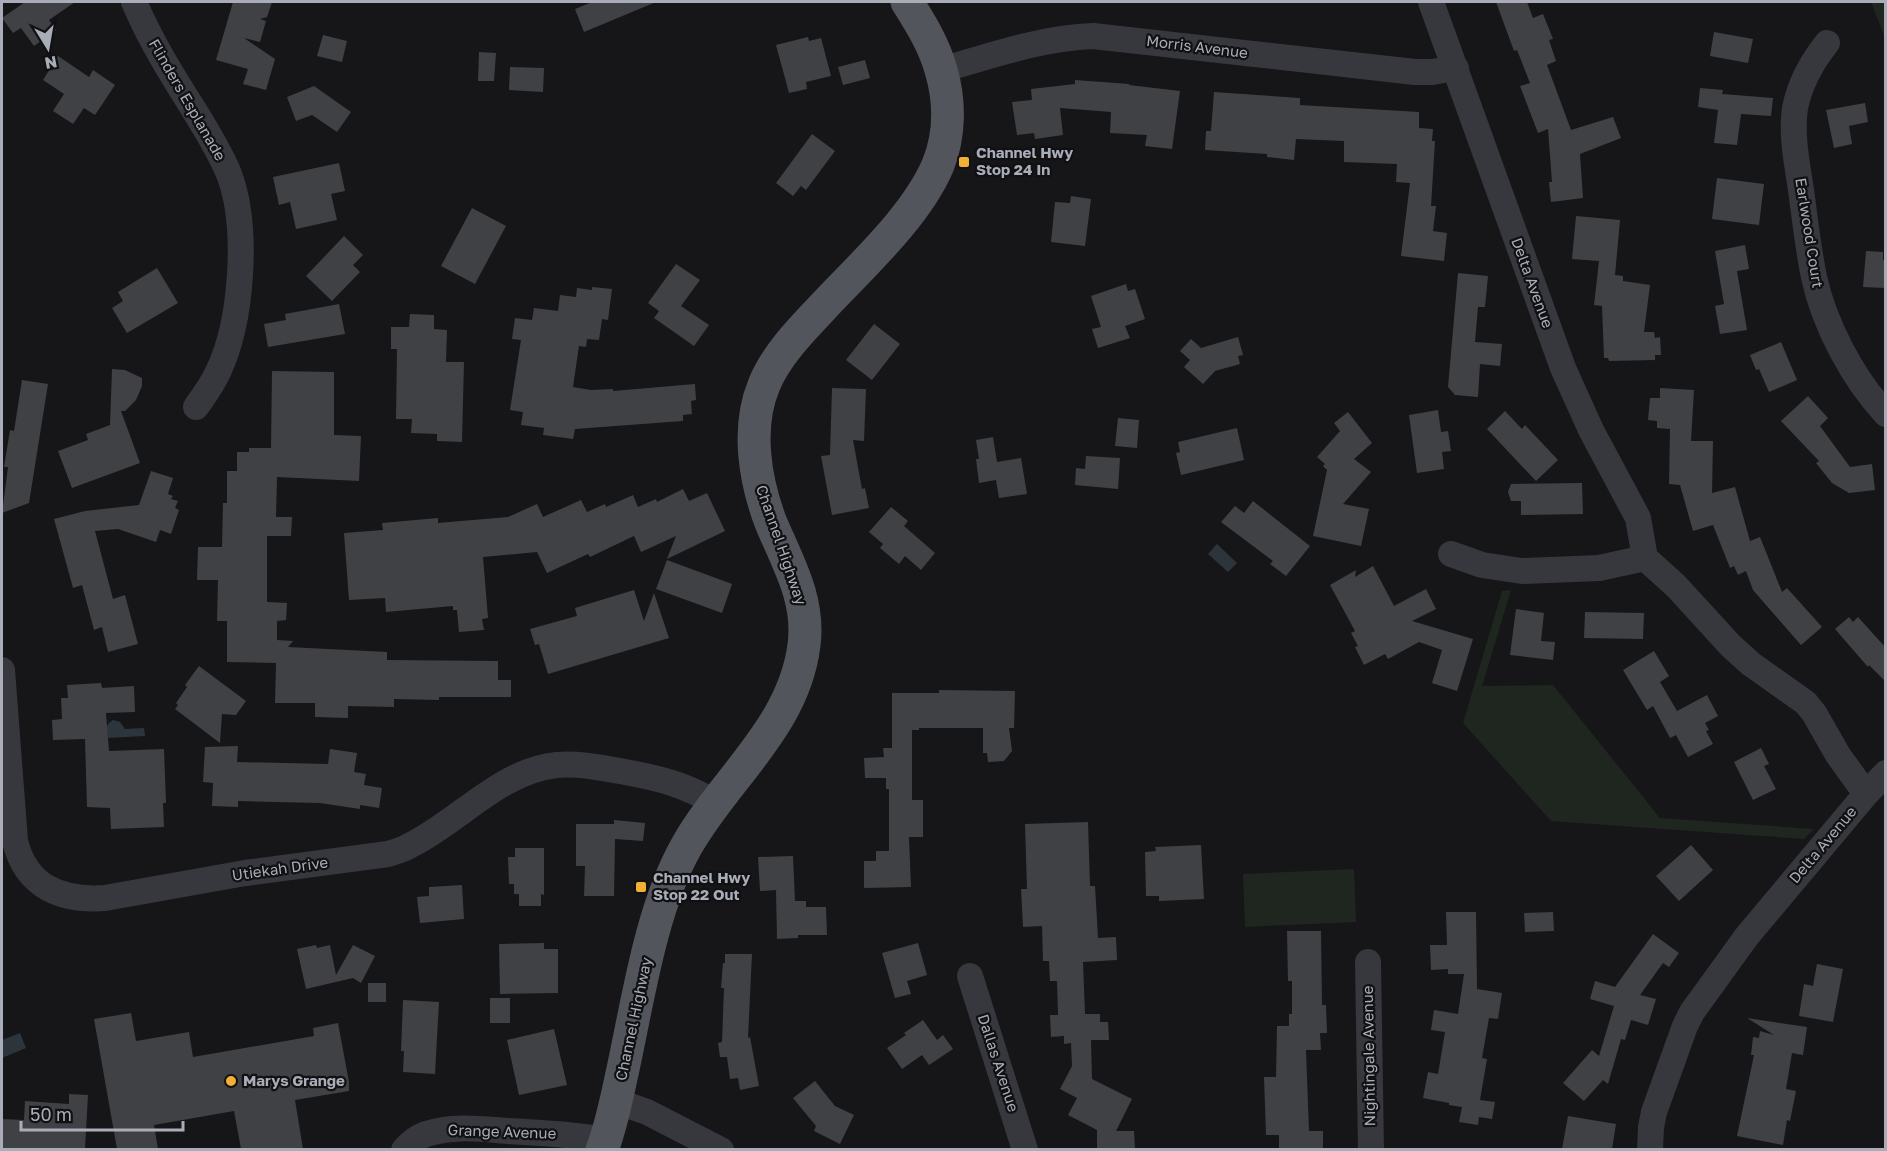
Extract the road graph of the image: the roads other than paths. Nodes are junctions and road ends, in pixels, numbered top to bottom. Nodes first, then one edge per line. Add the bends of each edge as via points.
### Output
1 (134, 2) edge
2 (907, 2) edge
3 (1431, 2) edge
4 (1827, 43) dead end
5 (1455, 68) junction
6 (941, 70) junction
7 (196, 407) dead end
8 (1886, 414) edge
9 (1451, 554) dead end
10 (1645, 558) junction
11 (2, 670) edge
12 (1886, 773) edge
13 (1866, 794) junction
14 (716, 803) junction
15 (1368, 962) dead end
16 (970, 976) dead end
17 (616, 1101) junction
18 (604, 1145) edge
19 (404, 1149) edge
20 (721, 1149) edge
21 (1026, 1149) edge
22 (1371, 1149) edge
23 (1650, 1149) edge

1 - 7 street, Flinders Esplanade via 152,41 213,141 229,175 239,216 239,289 231,332 219,370
2 - 6 main road, Channel Highway via 926,31
3 - 5 street, Delta Avenue
4 - 8 street, Earlwood Court via 1814,59 1798,93 1793,124 1811,257 1818,293 1838,340 1863,386
5 - 6 street, Morris Avenue via 1415,72 1093,36 1066,37
5 - 10 street, Delta Avenue via 1563,368 1638,518
6 - 14 main road, Channel Highway via 946,129 938,165 897,226 805,326 773,367 763,387 754,439 758,478 802,597 804,646 797,678 783,710
9 - 10 street via 1482,565 1522,570 1599,568
10 - 13 street, Delta Avenue via 1738,652 1806,703
11 - 14 street, Utiekah Drive via 19,855 39,882 68,897 105,898 245,873 388,854 426,837 519,776 555,765 598,767 653,778 697,791
12 - 13 street
13 - 23 street, Delta Avenue via 1747,936 1692,1012 1654,1112
14 - 17 main road, Channel Highway via 686,847 664,898
15 - 22 street, Nightingale Avenue
16 - 21 street, Dallas Avenue
17 - 18 main road, Channel Highway
17 - 20 street
18 - 19 street, Grange Avenue via 578,1135 463,1128 425,1134

